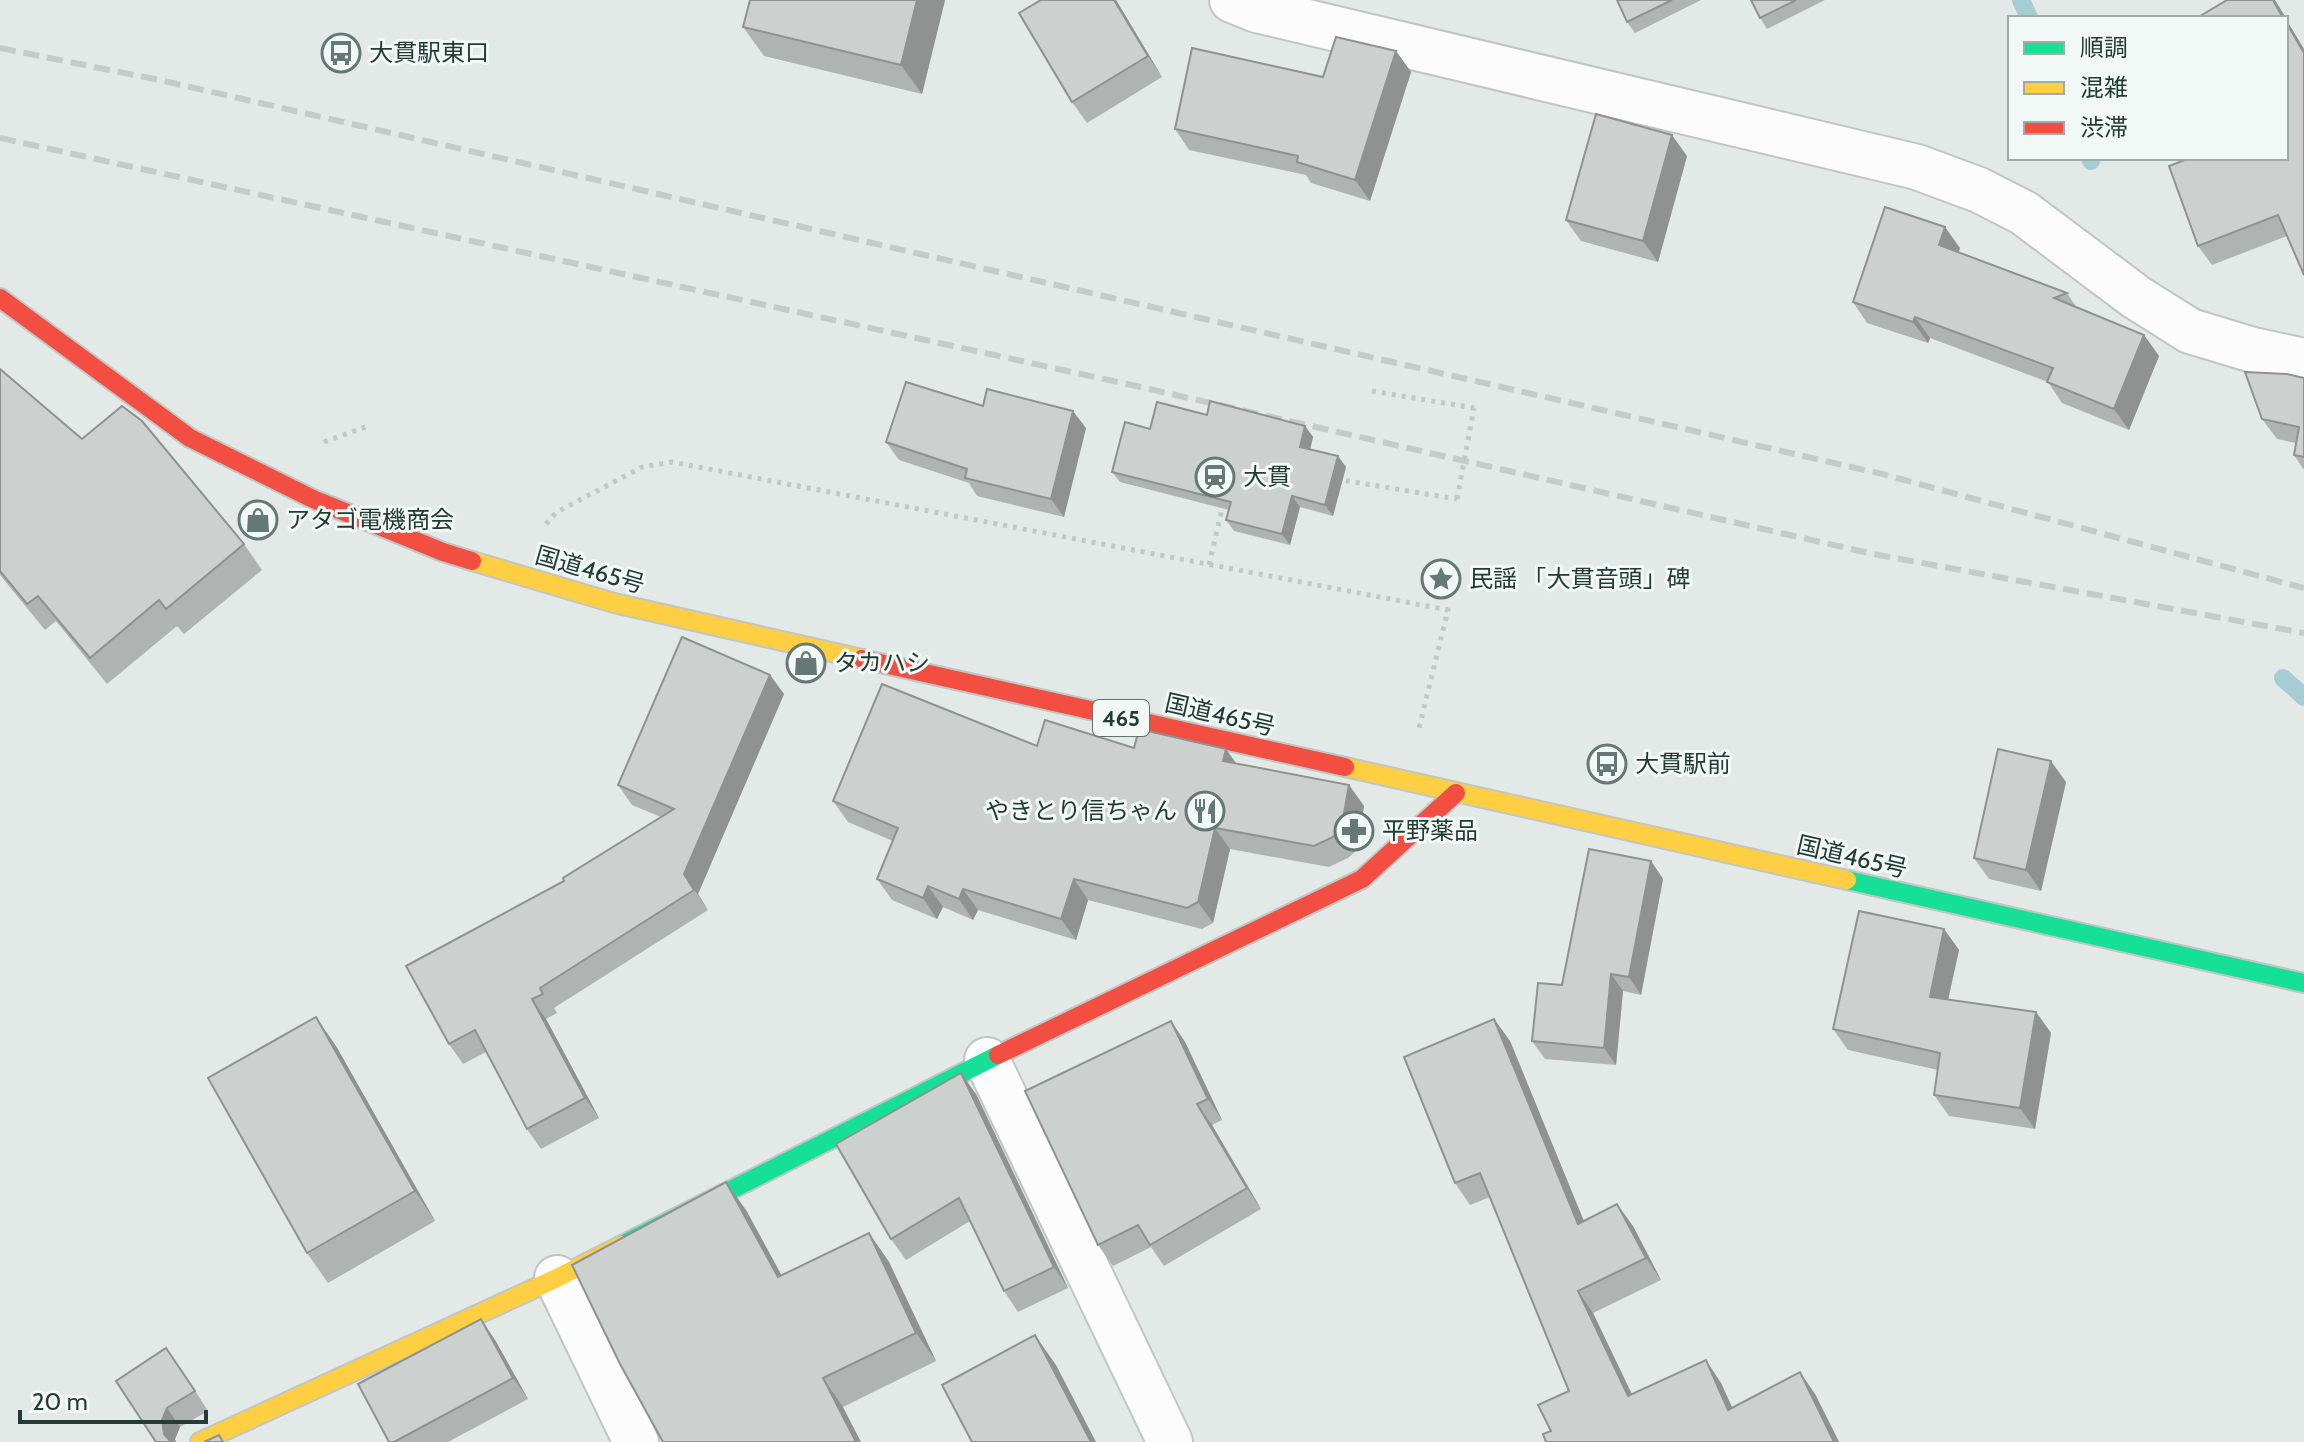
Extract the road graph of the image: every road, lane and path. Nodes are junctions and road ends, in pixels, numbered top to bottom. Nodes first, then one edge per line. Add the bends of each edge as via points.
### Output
1 (1232, 0) edge
2 (0, 298) edge
3 (2304, 361) edge
4 (1372, 391) dead end
5 (368, 426) dead end
6 (315, 445) dead end
7 (1321, 476) edge
8 (1225, 497) edge
9 (541, 531) dead end
10 (1209, 565) junction
11 (1416, 739) dead end
12 (1456, 793) junction
13 (2304, 983) edge
14 (987, 1060) junction
15 (557, 1278) junction
16 (200, 1442) edge
17 (636, 1442) edge
18 (1170, 1442) edge

1 - 3 street via 1272,14 1917,167 2024,213 2190,331
2 - 12 main road, 国道465号 / 465 via 190,438 313,499 443,552 614,603
4 - 7 path, bridge via 1474,408 1457,499
5 - 6 path
8 - 10 path
9 - 10 path via 557,512 642,467 672,462
10 - 11 path via 1448,610
12 - 13 main road, 国道465号 / 465
12 - 14 main road via 1362,879
14 - 15 main road
14 - 18 street
15 - 16 main road
15 - 17 street

